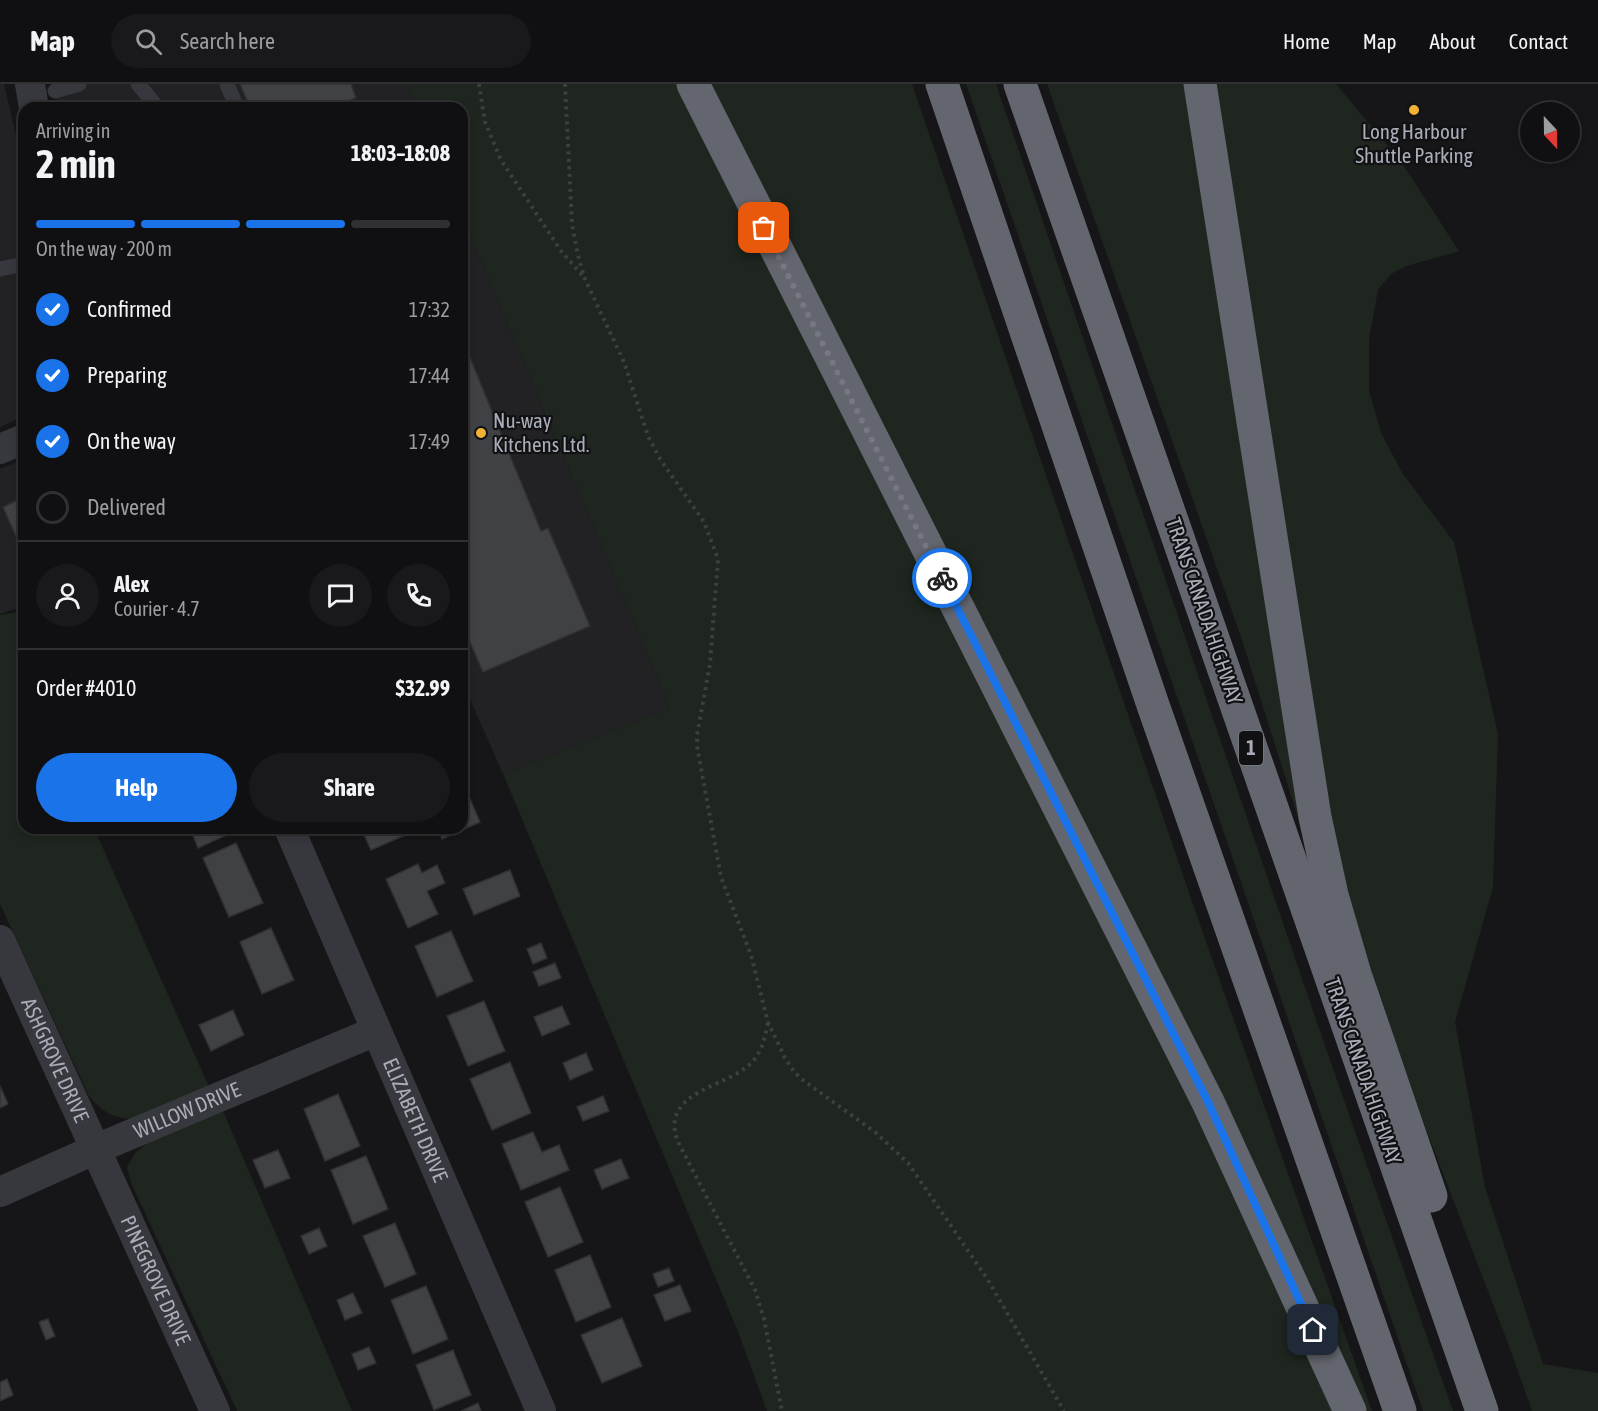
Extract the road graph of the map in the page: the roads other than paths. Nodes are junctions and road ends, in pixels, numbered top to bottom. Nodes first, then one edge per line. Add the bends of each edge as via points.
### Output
1 (79, 84) edge
2 (138, 84) edge
3 (227, 84) edge
4 (693, 84) edge
5 (942, 84) edge
6 (1020, 84) edge
7 (1200, 84) edge
8 (40, 94) edge
9 (153, 102) edge
10 (234, 102) edge
11 (18, 265) edge
12 (0, 269) edge
13 (18, 442) edge
14 (0, 449) edge
15 (292, 834) edge
16 (0, 940) edge
17 (376, 1031) junction
18 (96, 1149) junction
19 (0, 1192) edge
20 (215, 1411) edge
21 (541, 1411) edge
22 (1350, 1411) edge
23 (1400, 1411) edge
24 (1482, 1411) edge
25 (1505, 1411) edge

1 - 8 lane
2 - 9 lane
3 - 10 lane
4 - 22 highway via 1208,1102
5 - 23 highway via 1145,683
6 - 24 highway, TRANS CANADA HIGHWAY / 1
7 - 25 highway via 1301,736 1332,895 1355,974
11 - 12 lane
13 - 14 street
15 - 17 street, ELIZABETH DRIVE
16 - 18 street, ASHGROVE DRIVE
17 - 18 street, WILLOW DRIVE
17 - 21 street, ELIZABETH DRIVE
18 - 19 street, WILLOW DRIVE
18 - 20 street, PINEGROVE DRIVE

